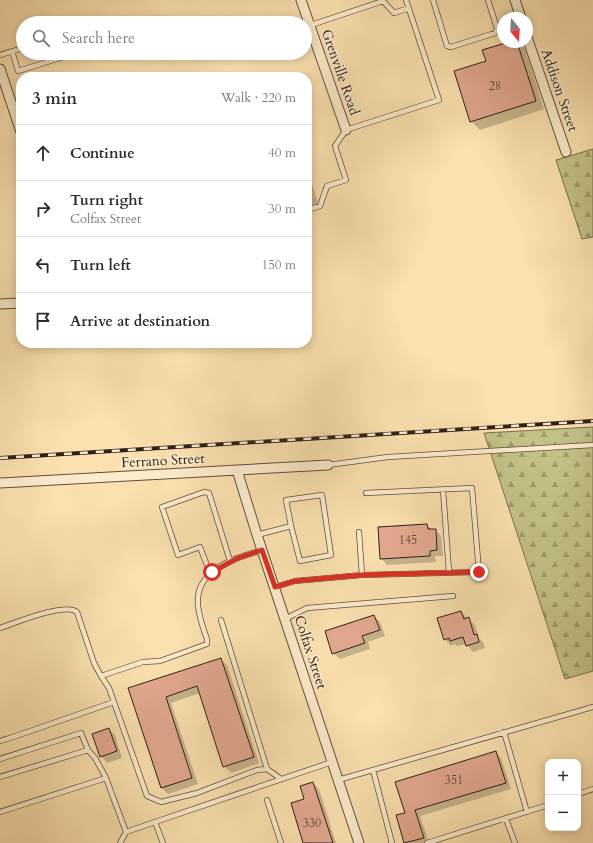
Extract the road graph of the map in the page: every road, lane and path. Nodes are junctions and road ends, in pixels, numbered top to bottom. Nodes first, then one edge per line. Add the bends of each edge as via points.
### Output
1 (301, 0) edge
2 (406, 0) edge
3 (433, 0) edge
4 (488, 0) edge
5 (515, 0) edge
6 (409, 8) junction
7 (519, 12) edge
8 (305, 16) edge
9 (312, 24) edge
10 (312, 39) edge
11 (531, 48) edge
12 (16, 50) edge
13 (12, 51) junction
14 (0, 55) edge
15 (53, 60) edge
16 (0, 69) edge
17 (16, 115) edge
18 (346, 130) junction
19 (566, 152) dead end
20 (312, 208) edge
21 (16, 303) edge
22 (0, 304) edge
23 (593, 445) edge
24 (328, 465) joint
25 (237, 470) junction
26 (0, 483) edge
27 (443, 490) junction
28 (366, 493) dead end
29 (291, 526) junction
30 (359, 532) dead end
31 (257, 535) junction
32 (262, 550) junction
33 (230, 561) junction
34 (449, 572) junction
35 (210, 573) junction
36 (362, 575) junction
37 (275, 587) junction
38 (453, 596) dead end
39 (285, 619) junction
40 (221, 620) dead end
41 (0, 628) edge
42 (101, 676) junction
43 (114, 702) junction
44 (593, 707) edge
45 (504, 732) junction
46 (0, 741) edge
47 (88, 750) junction
48 (0, 759) edge
49 (332, 762) junction
50 (267, 768) junction
51 (374, 770) junction
52 (0, 777) edge
53 (106, 778) junction
54 (281, 779) junction
55 (338, 780) junction
56 (593, 789) edge
57 (581, 793) edge
58 (267, 800) dead end
59 (545, 805) edge
60 (0, 812) edge
61 (527, 812) junction
62 (506, 819) junction
63 (155, 822) junction
64 (126, 832) junction
65 (120, 843) edge
66 (163, 843) edge
67 (281, 843) edge
68 (359, 843) edge
69 (392, 843) edge
70 (427, 843) edge
71 (514, 843) edge

1 - 8 street, Grenville Road
2 - 6 lane
3 - 4 lane via 447,46 451,47 495,33 496,28
5 - 7 street
6 - 9 lane via 394,13 383,2
6 - 18 lane via 439,100
10 - 18 street, Grenville Road
11 - 19 street, Addison Street
12 - 13 lane
13 - 14 lane
13 - 15 lane via 18,71
16 - 17 street
18 - 20 lane via 336,146 346,180 327,186 320,206
21 - 22 street
23 - 24 lane via 388,457
24 - 25 street, Ferrano Street
25 - 26 street, Ferrano Street
25 - 31 street, Colfax Street
27 - 28 lane
27 - 34 lane
27 - 34 lane via 472,488 479,572
29 - 29 lane via 300,561 331,555 322,495 286,500
29 - 31 lane
30 - 36 lane
31 - 32 street, Colfax Street
32 - 33 lane
32 - 37 street, Colfax Street
33 - 35 lane
33 - 35 lane via 209,493 204,492 162,507 178,555 200,548
34 - 36 lane
35 - 42 lane via 199,592 198,604 207,644 160,661 143,662
36 - 37 lane via 295,581
37 - 39 street, Colfax Street
38 - 39 lane via 307,608
39 - 49 street, Colfax Street
40 - 50 lane
41 - 42 lane via 63,608 73,608 77,612
42 - 43 lane via 110,688
43 - 46 lane
43 - 50 lane via 147,796 161,802 197,793
44 - 45 lane
45 - 51 lane
45 - 61 lane
47 - 48 lane via 81,733
47 - 52 lane
47 - 53 lane
49 - 54 lane
49 - 55 street, Colfax Street
50 - 54 lane
51 - 55 lane
51 - 69 lane
53 - 60 lane
53 - 64 lane
54 - 63 lane
55 - 68 street, Colfax Street
56 - 57 lane
58 - 67 lane
59 - 61 lane
61 - 62 lane
62 - 70 lane
62 - 71 lane
63 - 64 lane
63 - 66 lane
64 - 65 lane

